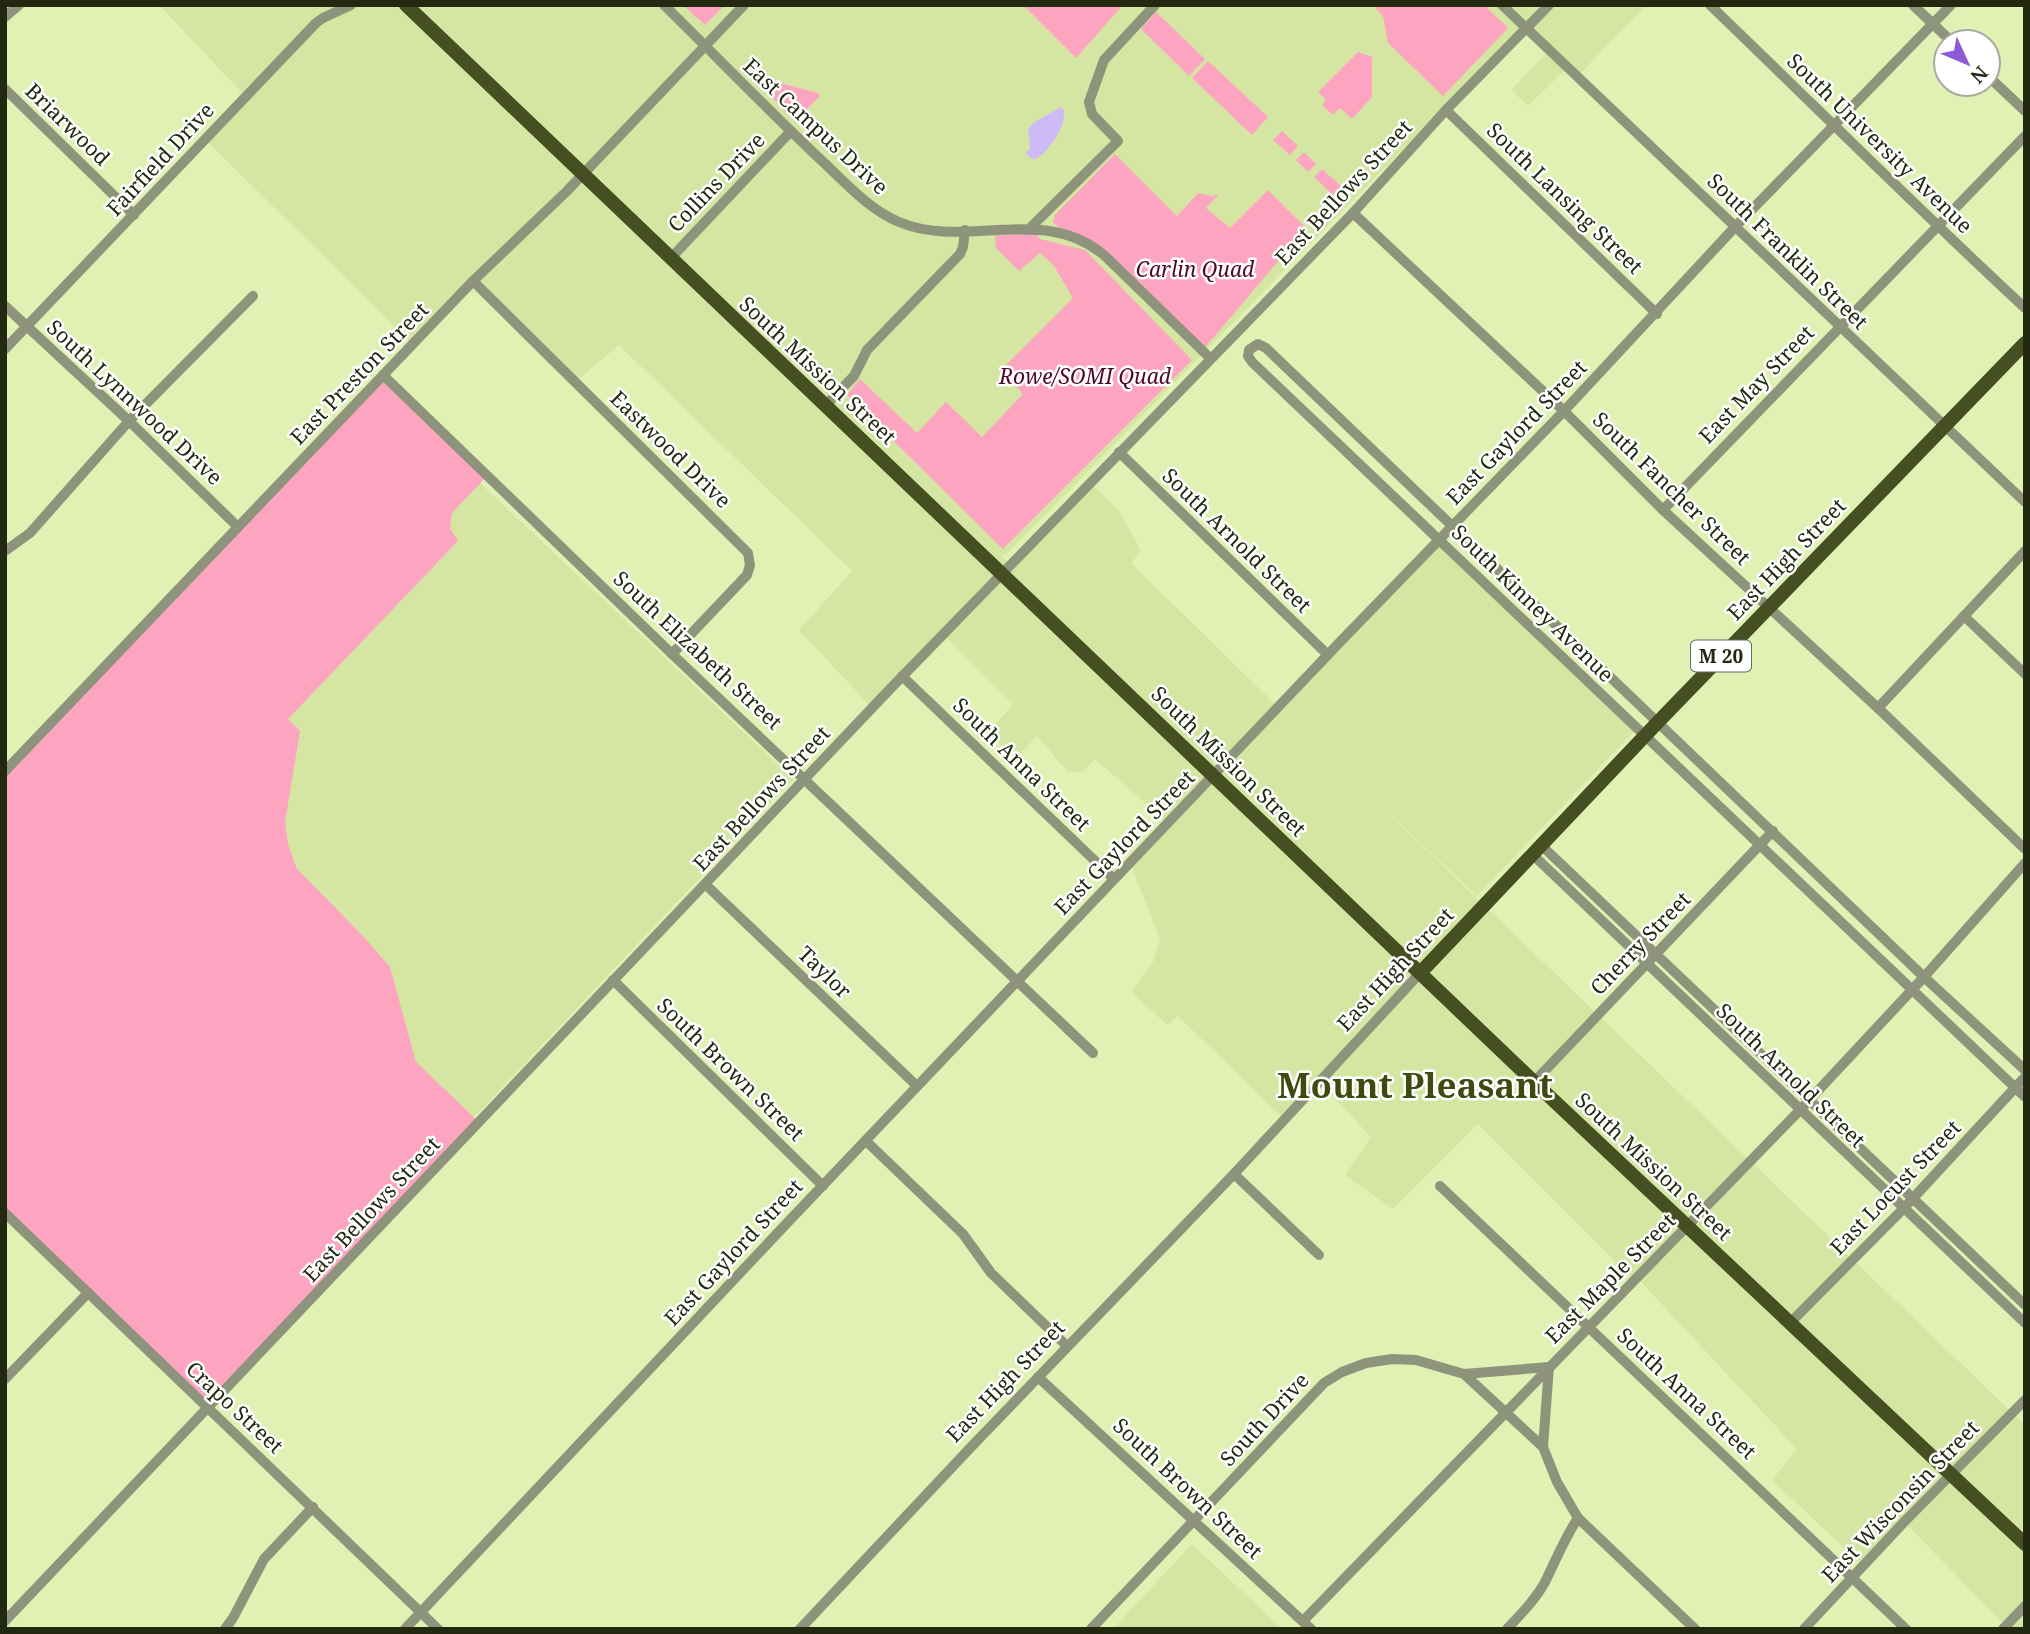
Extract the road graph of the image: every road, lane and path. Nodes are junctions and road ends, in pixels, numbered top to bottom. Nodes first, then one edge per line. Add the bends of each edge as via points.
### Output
1 (19, 5) edge
2 (351, 5) edge
3 (406, 5) edge
4 (664, 5) edge
5 (744, 5) edge
6 (1155, 5) edge
7 (1502, 5) edge
8 (1549, 5) edge
9 (1710, 5) edge
10 (1913, 5) edge
11 (1951, 5) edge
12 (5, 17) edge
13 (1933, 24) junction
14 (1525, 28) junction
15 (1937, 28) edge
16 (705, 46) junction
17 (5, 89) edge
18 (2002, 89) edge
19 (1446, 110) junction
20 (2025, 111) edge
21 (1835, 125) junction
22 (791, 131) junction
23 (2025, 136) edge
24 (582, 175) junction
25 (1353, 213) junction
26 (134, 215) junction
27 (1936, 225) junction
28 (1735, 227) junction
29 (1029, 229) junction
30 (965, 230) junction
31 (670, 258) junction
32 (473, 281) junction
33 (253, 296) dead end
34 (5, 306) edge
35 (2025, 308) edge
36 (1657, 314) junction
37 (26, 326) junction
38 (1840, 326) junction
39 (2025, 343) edge
40 (5, 349) edge
41 (1210, 358) junction
42 (383, 375) junction
43 (825, 406) junction
44 (1564, 411) junction
45 (129, 421) junction
46 (1945, 426) junction
47 (1119, 452) junction
48 (2025, 502) edge
49 (1663, 510) junction
50 (1451, 526) junction
51 (238, 527) junction
52 (1438, 539) junction
53 (5, 551) edge
54 (2025, 551) edge
55 (1003, 572) junction
56 (1769, 607) junction
57 (1964, 616) junction
58 (672, 654) junction
59 (1328, 655) junction
60 (2025, 674) edge
61 (902, 676) junction
62 (1878, 708) junction
63 (1658, 722) junction
64 (1645, 736) junction
65 (5, 771) edge
66 (1214, 776) junction
67 (806, 778) junction
68 (1773, 831) junction
69 (1760, 845) junction
70 (1536, 849) junction
71 (2025, 849) edge
72 (2025, 863) edge
73 (1114, 879) junction
74 (706, 885) junction
75 (1656, 955) junction
76 (1647, 964) junction
77 (1421, 972) junction
78 (1924, 977) junction
79 (613, 980) junction
80 (1018, 982) junction
81 (1912, 989) junction
82 (1093, 1053) dead end
83 (2025, 1070) edge
84 (2025, 1077) edge
85 (1534, 1082) junction
86 (917, 1086) junction
87 (2015, 1088) junction
88 (2025, 1097) edge
89 (1809, 1100) junction
90 (1800, 1110) junction
91 (866, 1141) junction
92 (1234, 1174) junction
93 (823, 1185) junction
94 (1440, 1186) dead end
95 (1913, 1199) junction
96 (1903, 1208) junction
97 (5, 1213) edge
98 (1688, 1227) junction
99 (1319, 1255) dead end
100 (88, 1293) junction
101 (2025, 1305) edge
102 (1791, 1322) junction
103 (2025, 1323) edge
104 (1589, 1327) junction
105 (1067, 1346) junction
106 (1549, 1367) junction
107 (1464, 1374) junction
108 (1038, 1377) junction
109 (5, 1378) edge
110 (2025, 1400) edge
111 (209, 1409) junction
112 (1507, 1412) junction
113 (1543, 1447) junction
114 (1952, 1475) junction
115 (313, 1507) junction
116 (1578, 1518) junction
117 (1196, 1521) junction
118 (2025, 1544) edge
119 (1852, 1577) junction
120 (2025, 1606) edge
121 (421, 1612) junction
122 (5, 1621) edge
123 (1307, 1625) edge
124 (225, 1629) edge
125 (405, 1629) edge
126 (439, 1629) edge
127 (800, 1629) edge
128 (1091, 1629) edge
129 (1507, 1629) edge
130 (1695, 1629) edge
131 (1804, 1629) edge
132 (1906, 1629) edge
133 (2003, 1629) edge

1 - 12 street
2 - 26 street, Fairfield Drive via 316,23
3 - 24 main road, South Mission Street
4 - 16 street, East Campus Drive
5 - 16 street, East Preston Street
6 - 29 street via 1104,60 1089,102 1091,114 1118,141
7 - 14 street, South Franklin Street
8 - 14 street, East Bellows Street
9 - 21 street, South University Avenue
10 - 13 street
11 - 13 street, East Gaylord Street
13 - 15 street
13 - 21 street, East Gaylord Street
14 - 19 street, East Bellows Street
14 - 28 street, South Franklin Street
16 - 22 street, East Campus Drive
16 - 24 street, East Preston Street
17 - 26 street, Briarwood
18 - 20 street
19 - 25 street, East Bellows Street
19 - 36 street, South Lansing Street
21 - 27 street, South University Avenue
21 - 28 street, East Gaylord Street
22 - 30 street, East Campus Drive via 884,215 921,228
22 - 31 street, Collins Drive
23 - 27 street, East May Street
24 - 31 main road, South Mission Street
24 - 32 street, East Preston Street
25 - 41 street, East Bellows Street
25 - 44 street, South Fancher Street
26 - 37 street, Fairfield Drive
27 - 35 street, South University Avenue
27 - 38 street, East May Street
28 - 36 street, East Gaylord Street
28 - 38 street, South Franklin Street
29 - 30 street, East Campus Drive
29 - 41 street, East Campus Drive via 1053,231 1100,252
30 - 43 street via 960,254 867,350 854,376
31 - 43 main road, South Mission Street
32 - 42 street, East Preston Street
32 - 58 street, Eastwood Drive via 748,553 747,575
33 - 45 street
34 - 37 street, South Lynnwood Drive
36 - 44 street, East Gaylord Street
37 - 40 street, Fairfield Drive
37 - 45 street, South Lynnwood Drive
38 - 46 street, South Franklin Street
38 - 49 street, East May Street
39 - 46 main road, East High Street / M 20
41 - 47 street, East Bellows Street
42 - 51 street, East Preston Street
42 - 58 street, South Elizabeth Street
43 - 55 main road, South Mission Street
44 - 49 street, South Fancher Street
44 - 50 street, East Gaylord Street
45 - 51 street, South Lynnwood Drive
45 - 53 street via 30,533
46 - 48 street, South Franklin Street
46 - 56 main road, East High Street / M 20
47 - 55 street, East Bellows Street
47 - 59 street, South Arnold Street
49 - 56 street, South Fancher Street
50 - 52 street, East Gaylord Street
50 - 52 street, South Kinney Avenue via 1266,348 1251,347 1247,354 1252,362
50 - 63 street, South Kinney Avenue
51 - 65 street, East Preston Street
52 - 59 street, East Gaylord Street
52 - 64 street, South Kinney Avenue
54 - 57 street
55 - 61 street, East Bellows Street
55 - 66 main road, South Mission Street
56 - 62 street, South Fancher Street
56 - 63 main road, East High Street / M 20
57 - 60 street
57 - 62 street
58 - 67 street, South Elizabeth Street
59 - 66 street, East Gaylord Street
61 - 67 street, East Bellows Street
61 - 73 street, South Anna Street
62 - 71 street, South Fancher Street
63 - 64 main road, East High Street / M 20
63 - 68 street, South Kinney Avenue
64 - 69 street, South Kinney Avenue
64 - 70 main road, East High Street / M 20
66 - 73 street, East Gaylord Street
66 - 77 main road, South Mission Street
67 - 74 street, East Bellows Street
67 - 80 street, South Elizabeth Street
68 - 69 street, Cherry Street
68 - 78 street, South Kinney Avenue
69 - 75 street, Cherry Street
69 - 81 street, South Kinney Avenue
70 - 75 street, South Arnold Street
70 - 76 street, South Arnold Street
70 - 77 main road, East High Street / M 20
72 - 78 street, East Maple Street
73 - 80 street, East Gaylord Street
74 - 79 street, East Bellows Street
74 - 86 street, Taylor
75 - 76 street, Cherry Street
75 - 89 street, South Arnold Street
76 - 85 street, Cherry Street
76 - 90 street, South Arnold Street
77 - 85 main road, South Mission Street
77 - 92 street, East High Street
78 - 81 street, East Maple Street
78 - 83 street, South Kinney Avenue
79 - 93 street, South Brown Street
79 - 111 street, East Bellows Street
80 - 82 street, South Elizabeth Street
80 - 86 street, East Gaylord Street
81 - 87 street, South Kinney Avenue
81 - 89 street, East Maple Street
84 - 87 street, East Locust Street
85 - 98 main road, South Mission Street
86 - 91 street, East Gaylord Street
87 - 88 street, South Kinney Avenue
87 - 95 street, East Locust Street
89 - 90 street, East Maple Street
89 - 95 street, South Arnold Street
90 - 96 street, South Arnold Street
90 - 98 street, East Maple Street
91 - 93 street, East Gaylord Street
91 - 105 street
92 - 99 street
92 - 105 street, East High Street
93 - 121 street, East Gaylord Street
94 - 104 street, South Anna Street
95 - 96 street, East Locust Street
95 - 101 street, South Arnold Street
96 - 102 street, East Locust Street
96 - 103 street, South Arnold Street
97 - 100 street, Crapo Street
98 - 102 main road, South Mission Street
98 - 104 street, East Maple Street
100 - 109 street
100 - 111 street, Crapo Street
102 - 114 main road, South Mission Street
104 - 106 street, East Maple Street
104 - 119 street, South Anna Street
105 - 108 street, East High Street
106 - 107 street
106 - 112 street, East Maple Street
106 - 113 street
107 - 112 street, South Drive
107 - 117 street, South Drive via 1416,1360 1392,1359 1342,1372 1324,1383
108 - 117 street, South Brown Street
108 - 127 street, East High Street
110 - 114 street, East Wisconsin Street
111 - 115 street, Crapo Street
111 - 122 street, East Bellows Street
112 - 113 street, South Drive
112 - 123 street, East Maple Street
113 - 116 street
114 - 118 main road, South Mission Street
114 - 119 street, East Wisconsin Street
115 - 121 street, Crapo Street
115 - 124 street via 264,1559
116 - 129 street via 1545,1583
116 - 130 street
117 - 123 street, South Brown Street
117 - 128 street, South Drive
119 - 131 street, East Wisconsin Street
119 - 132 street, South Anna Street
120 - 133 street
121 - 125 street, East Gaylord Street
121 - 126 street, Crapo Street

